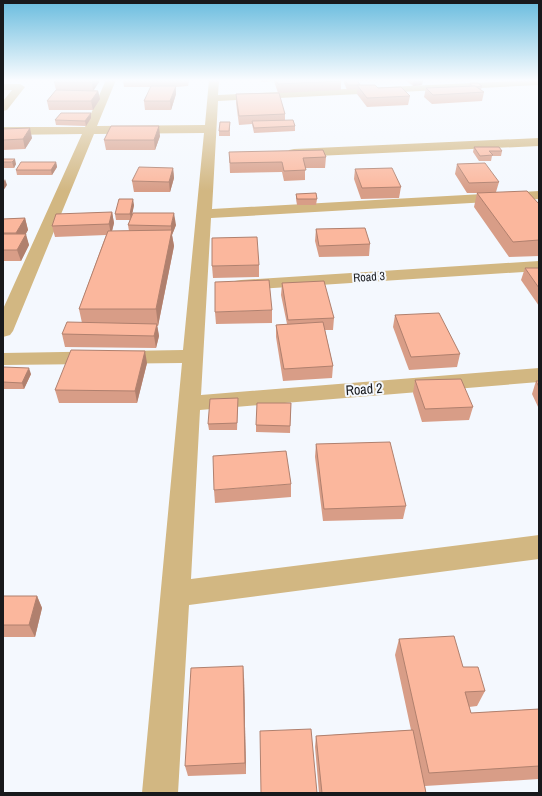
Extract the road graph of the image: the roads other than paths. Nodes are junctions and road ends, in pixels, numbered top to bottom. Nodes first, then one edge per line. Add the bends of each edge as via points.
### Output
1 (95, 117) edge
2 (211, 117) edge
3 (210, 129) junction
4 (89, 131) junction
5 (3, 132) edge
6 (539, 142) edge
7 (279, 154) edge
8 (539, 195) edge
9 (204, 214) junction
10 (539, 266) edge
11 (211, 286) junction
12 (3, 330) edge
13 (193, 356) junction
14 (3, 359) edge
15 (539, 375) edge
16 (190, 403) junction
17 (539, 547) edge
18 (175, 594) junction
19 (160, 793) edge

1 - 4 street
2 - 3 street
3 - 4 street
3 - 9 street via 216,156
4 - 5 street
4 - 12 street
6 - 7 street
8 - 9 street
9 - 11 street
10 - 11 street, Road 3
11 - 13 street
13 - 14 street
13 - 16 street
15 - 16 street, Road 2
16 - 18 street
17 - 18 street
18 - 19 street

